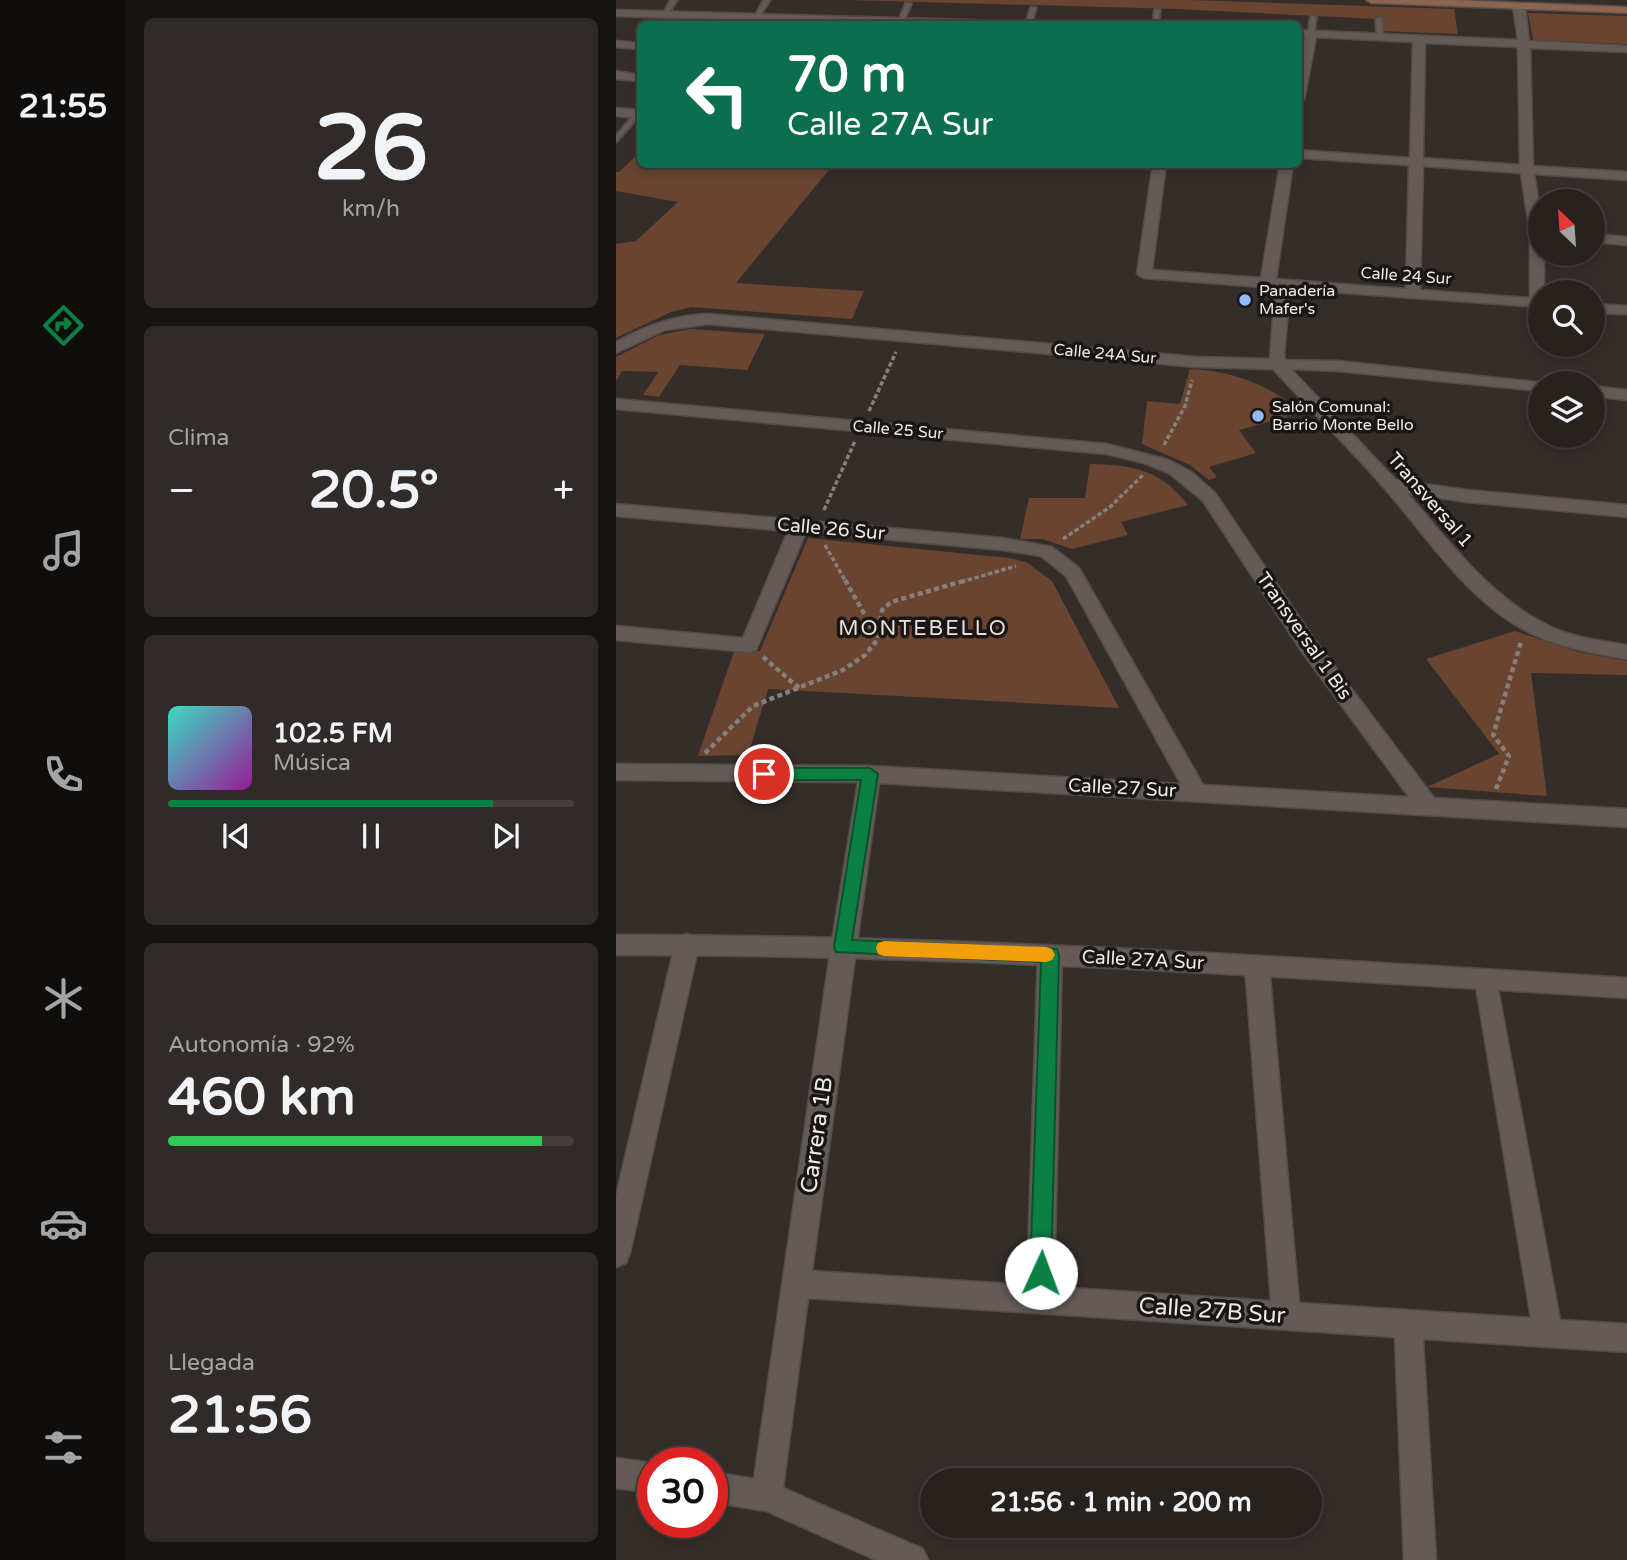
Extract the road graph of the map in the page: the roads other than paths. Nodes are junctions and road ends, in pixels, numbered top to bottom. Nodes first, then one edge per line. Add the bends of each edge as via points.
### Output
1 (674, 0) edge
2 (767, 0) edge
3 (1371, 0) edge
4 (908, 4) dead end
5 (1519, 6) junction
6 (1033, 8) dead end
7 (1157, 10) dead end
8 (1627, 10) edge
9 (616, 13) edge
10 (664, 15) junction
11 (756, 17) junction
12 (1313, 17) dead end
13 (1379, 19) dead end
14 (817, 21) edge
15 (900, 21) edge
16 (1029, 21) edge
17 (1155, 21) edge
18 (1305, 33) edge
19 (1380, 36) junction
20 (1419, 38) junction
21 (1524, 43) junction
22 (616, 44) edge
23 (637, 46) edge
24 (1626, 53) edge
25 (1302, 62) edge
26 (616, 75) edge
27 (637, 78) edge
28 (616, 112) edge
29 (637, 114) edge
30 (637, 116) edge
31 (616, 140) edge
32 (1302, 153) edge
33 (1416, 162) junction
34 (1159, 168) edge
35 (1287, 168) edge
36 (1527, 170) junction
37 (1627, 176) edge
38 (1530, 189) edge
39 (1605, 239) edge
40 (1627, 241) edge
41 (1276, 284) junction
42 (1413, 294) junction
43 (1528, 302) edge
44 (1605, 308) edge
45 (1627, 310) edge
46 (616, 348) edge
47 (1279, 366) junction
48 (1528, 385) edge
49 (1605, 392) edge
50 (1627, 395) edge
51 (616, 404) edge
52 (1178, 469) joint
53 (1392, 485) junction
54 (616, 510) edge
55 (1627, 511) edge
56 (807, 528) junction
57 (616, 633) edge
58 (1627, 652) edge
59 (616, 772) edge
60 (870, 774) junction
61 (1196, 792) junction
62 (1428, 806) junction
63 (1627, 818) edge
64 (687, 944) junction
65 (616, 945) edge
66 (842, 947) junction
67 (1050, 955) junction
68 (1257, 966) junction
69 (1487, 979) junction
70 (1627, 988) edge
71 (616, 1253) edge
72 (797, 1284) junction
73 (1040, 1300) junction
74 (1286, 1315) junction
75 (1408, 1324) junction
76 (1548, 1333) junction
77 (1627, 1338) edge
78 (616, 1474) edge
79 (637, 1476) edge
80 (728, 1490) edge
81 (767, 1496) junction
82 (912, 1560) edge
83 (1420, 1560) edge

1 - 10 lane
2 - 11 lane
3 - 5 main road
4 - 15 lane
5 - 8 main road
5 - 21 street
6 - 16 lane
7 - 17 lane
9 - 10 street
10 - 11 street
11 - 14 street
12 - 18 lane
13 - 19 lane
18 - 19 street
18 - 25 street
19 - 20 street
20 - 21 street
20 - 33 street
21 - 24 street
21 - 36 street
22 - 23 street
26 - 27 street
28 - 29 street
30 - 31 lane
32 - 33 street
33 - 36 street
33 - 42 street
34 - 41 street, Calle 24 Sur via 1144,274
35 - 41 street
36 - 37 street
36 - 38 street
39 - 40 street
41 - 42 street, Calle 24 Sur
41 - 47 street
42 - 43 street, Calle 24 Sur
44 - 45 street
46 - 47 street, Calle 24A Sur via 651,328 708,318
47 - 48 street, Calle 24A Sur via 1338,366
47 - 53 street, Transversal 1
49 - 50 street
51 - 52 street, Calle 25 Sur via 1107,449
52 - 62 street, Transversal 1 Bis via 1209,497 1307,645
53 - 55 street
53 - 58 street, Transversal 1 via 1478,587 1527,625 1577,643
54 - 56 street, Calle 26 Sur
56 - 57 street via 748,645
56 - 61 street, Calle 26 Sur via 1046,551 1073,572
59 - 60 street, Calle 27 Sur
60 - 61 street, Calle 27 Sur
60 - 66 street, Carrera 1B
61 - 62 street, Calle 27 Sur
62 - 63 street, Calle 27 Sur
64 - 65 street, Calle 27A Sur
64 - 66 street, Calle 27A Sur
64 - 71 street
66 - 67 street, Calle 27A Sur
66 - 72 street, Carrera 1B
67 - 68 street, Calle 27A Sur
67 - 73 street
68 - 69 street, Calle 27A Sur
68 - 74 street
69 - 70 street, Calle 27A Sur
69 - 76 street
72 - 73 street, Calle 27B Sur
72 - 81 street, Carrera 1B
73 - 74 street, Calle 27B Sur
74 - 75 street, Calle 27B Sur
75 - 76 street, Calle 27B Sur
75 - 83 street
76 - 77 street, Calle 27B Sur
78 - 79 street
80 - 81 street
81 - 82 street

